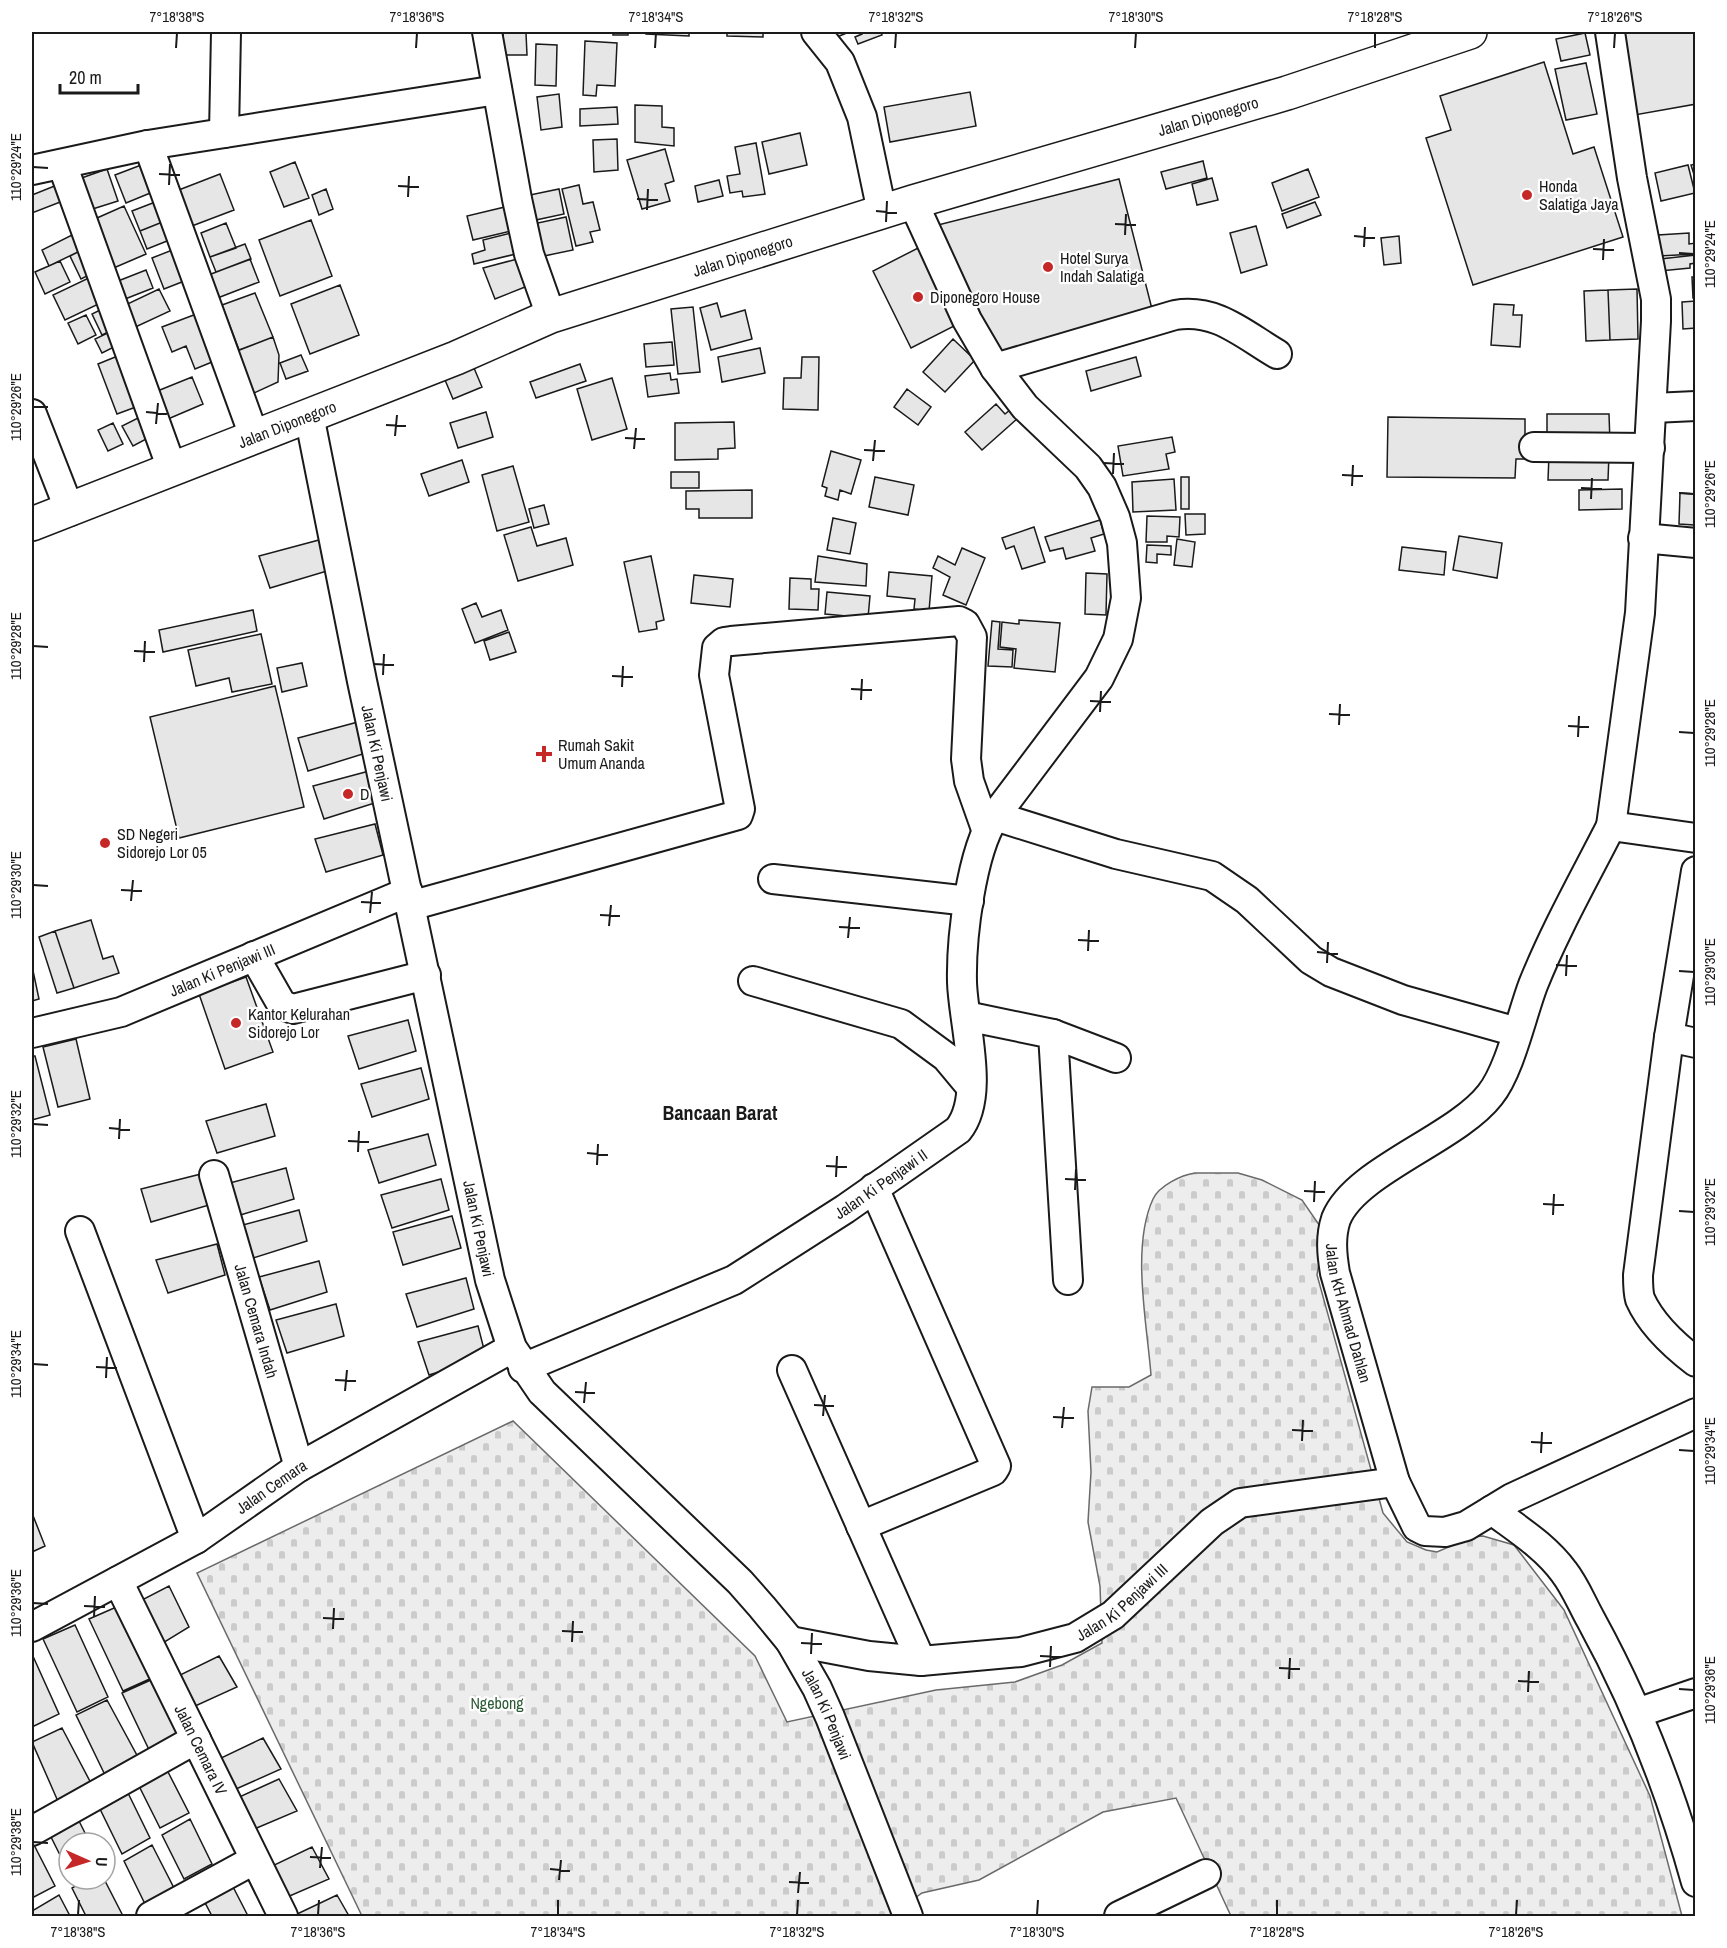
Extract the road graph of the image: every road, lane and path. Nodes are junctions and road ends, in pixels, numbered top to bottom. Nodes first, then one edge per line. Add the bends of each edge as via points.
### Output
1 (226, 32) edge
2 (487, 32) edge
3 (816, 32) edge
4 (1610, 32) edge
5 (1450, 34) edge
6 (497, 90) junction
7 (224, 133) junction
8 (148, 145) junction
9 (62, 164) junction
10 (32, 170) edge
11 (913, 202) junction
12 (882, 212) junction
13 (551, 316) junction
14 (1277, 354) dead end
15 (995, 368) junction
16 (1695, 406) edge
17 (1653, 408) junction
18 (32, 414) edge
19 (309, 415) junction
20 (254, 436) junction
21 (1534, 447) dead end
22 (1650, 448) junction
23 (172, 469) junction
24 (70, 511) junction
25 (32, 524) edge
26 (1643, 538) junction
27 (1695, 543) edge
28 (990, 823) junction
29 (1611, 826) junction
30 (1695, 838) edge
31 (1695, 871) edge
32 (773, 879) dead end
33 (409, 899) junction
34 (969, 901) junction
35 (254, 956) junction
36 (426, 975) junction
37 (753, 981) dead end
38 (966, 1016) junction
39 (1517, 1032) junction
40 (32, 1033) edge
41 (1053, 1034) junction
42 (1682, 1040) edge
43 (1116, 1058) dead end
44 (971, 1087) junction
45 (214, 1175) dead end
46 (874, 1188) junction
47 (80, 1231) dead end
48 (1068, 1280) dead end
49 (518, 1358) junction
50 (1695, 1362) edge
51 (792, 1370) dead end
52 (1695, 1413) edge
53 (299, 1467) junction
54 (1395, 1482) junction
55 (1492, 1510) junction
56 (861, 1526) junction
57 (196, 1539) junction
58 (118, 1581) junction
59 (32, 1628) edge
60 (790, 1641) junction
61 (921, 1661) junction
62 (1695, 1693) edge
63 (1637, 1713) junction
64 (196, 1739) junction
65 (32, 1831) edge
66 (254, 1860) junction
67 (1206, 1874) dead end
68 (1695, 1882) edge
69 (151, 1917) edge
70 (283, 1917) edge
71 (908, 1917) edge
72 (1119, 1917) edge

1 - 7 street
2 - 6 street
3 - 12 street via 840,62 862,117
4 - 17 street, Jalan KH Ahmad Dahlan via 1632,178 1656,299
5 - 11 main road, Jalan Diponegoro via 1287,93
6 - 7 street
6 - 13 street via 529,254
7 - 8 street
8 - 9 street
8 - 20 street
9 - 10 street
9 - 23 street
11 - 12 main road, Jalan Diponegoro
11 - 15 street, Jalan Ki Penjawi II via 967,320
12 - 13 main road, Jalan Diponegoro
13 - 19 main road, Jalan Diponegoro
14 - 15 street via 1213,316 1194,312
15 - 28 street, Jalan Ki Penjawi II via 1025,407 1088,467 1102,487 1122,543 1126,598 1118,639 1098,678
16 - 17 street
17 - 22 street, Jalan KH Ahmad Dahlan
18 - 24 street
19 - 20 main road, Jalan Diponegoro
19 - 33 street, Jalan Ki Penjawi
20 - 23 main road, Jalan Diponegoro
21 - 22 street
22 - 26 street, Jalan KH Ahmad Dahlan
23 - 24 main road, Jalan Diponegoro
24 - 25 main road, Jalan Diponegoro
26 - 27 street
26 - 29 street, Jalan KH Ahmad Dahlan via 1640,613
28 - 33 street, Jalan Ki Penjawi III via 969,781 966,759 972,637 965,624 948,622 731,641 717,648 714,675 738,814
28 - 34 street, Jalan Ki Penjawi II via 975,863
28 - 39 street via 1212,876 1247,900 1311,960 1331,972 1404,1000
29 - 30 street
29 - 39 street, Jalan KH Ahmad Dahlan via 1555,935
31 - 42 street
32 - 34 street
33 - 35 street, Jalan Ki Penjawi III
33 - 36 street, Jalan Ki Penjawi
34 - 38 street, Jalan Ki Penjawi II via 962,982
35 - 36 street via 282,1005 293,1009
35 - 40 street, Jalan Ki Penjawi III via 121,1012
36 - 49 street, Jalan Ki Penjawi via 490,1280
37 - 44 street via 901,1024 946,1057
38 - 41 street
38 - 44 street, Jalan Ki Penjawi II
39 - 54 street, Jalan KH Ahmad Dahlan via 1491,1094 1464,1120 1371,1181 1344,1205 1334,1227 1331,1249 1335,1273
41 - 43 street
41 - 48 street
42 - 50 street via 1638,1275 1640,1298 1652,1317 1673,1344
44 - 46 street, Jalan Ki Penjawi II via 969,1109 958,1130
45 - 53 street, Jalan Cemara Indah
46 - 49 street, Jalan Ki Penjawi II via 734,1280
46 - 56 street via 996,1466 993,1471
47 - 57 street
49 - 53 street, Jalan Cemara
49 - 60 street, Jalan Ki Penjawi via 542,1392 740,1582
51 - 56 street
52 - 55 street, Jalan KH Ahmad Dahlan
53 - 57 street, Jalan Cemara
54 - 55 street, Jalan KH Ahmad Dahlan via 1417,1527 1425,1531 1455,1530
54 - 61 street, Jalan Ki Penjawi III via 1240,1503 1212,1522 1113,1615 1075,1638 1021,1652
55 - 63 street via 1539,1544 1564,1571
56 - 61 street
57 - 58 street, Jalan Cemara
58 - 59 street, Jalan Cemara
58 - 64 street, Jalan Cemara IV
60 - 61 street, Jalan Ki Penjawi III
60 - 71 street, Jalan Ki Penjawi via 830,1717
62 - 63 street
63 - 68 street
64 - 65 street
64 - 66 street, Jalan Cemara IV
66 - 69 street
66 - 70 street, Jalan Cemara IV
67 - 72 street

